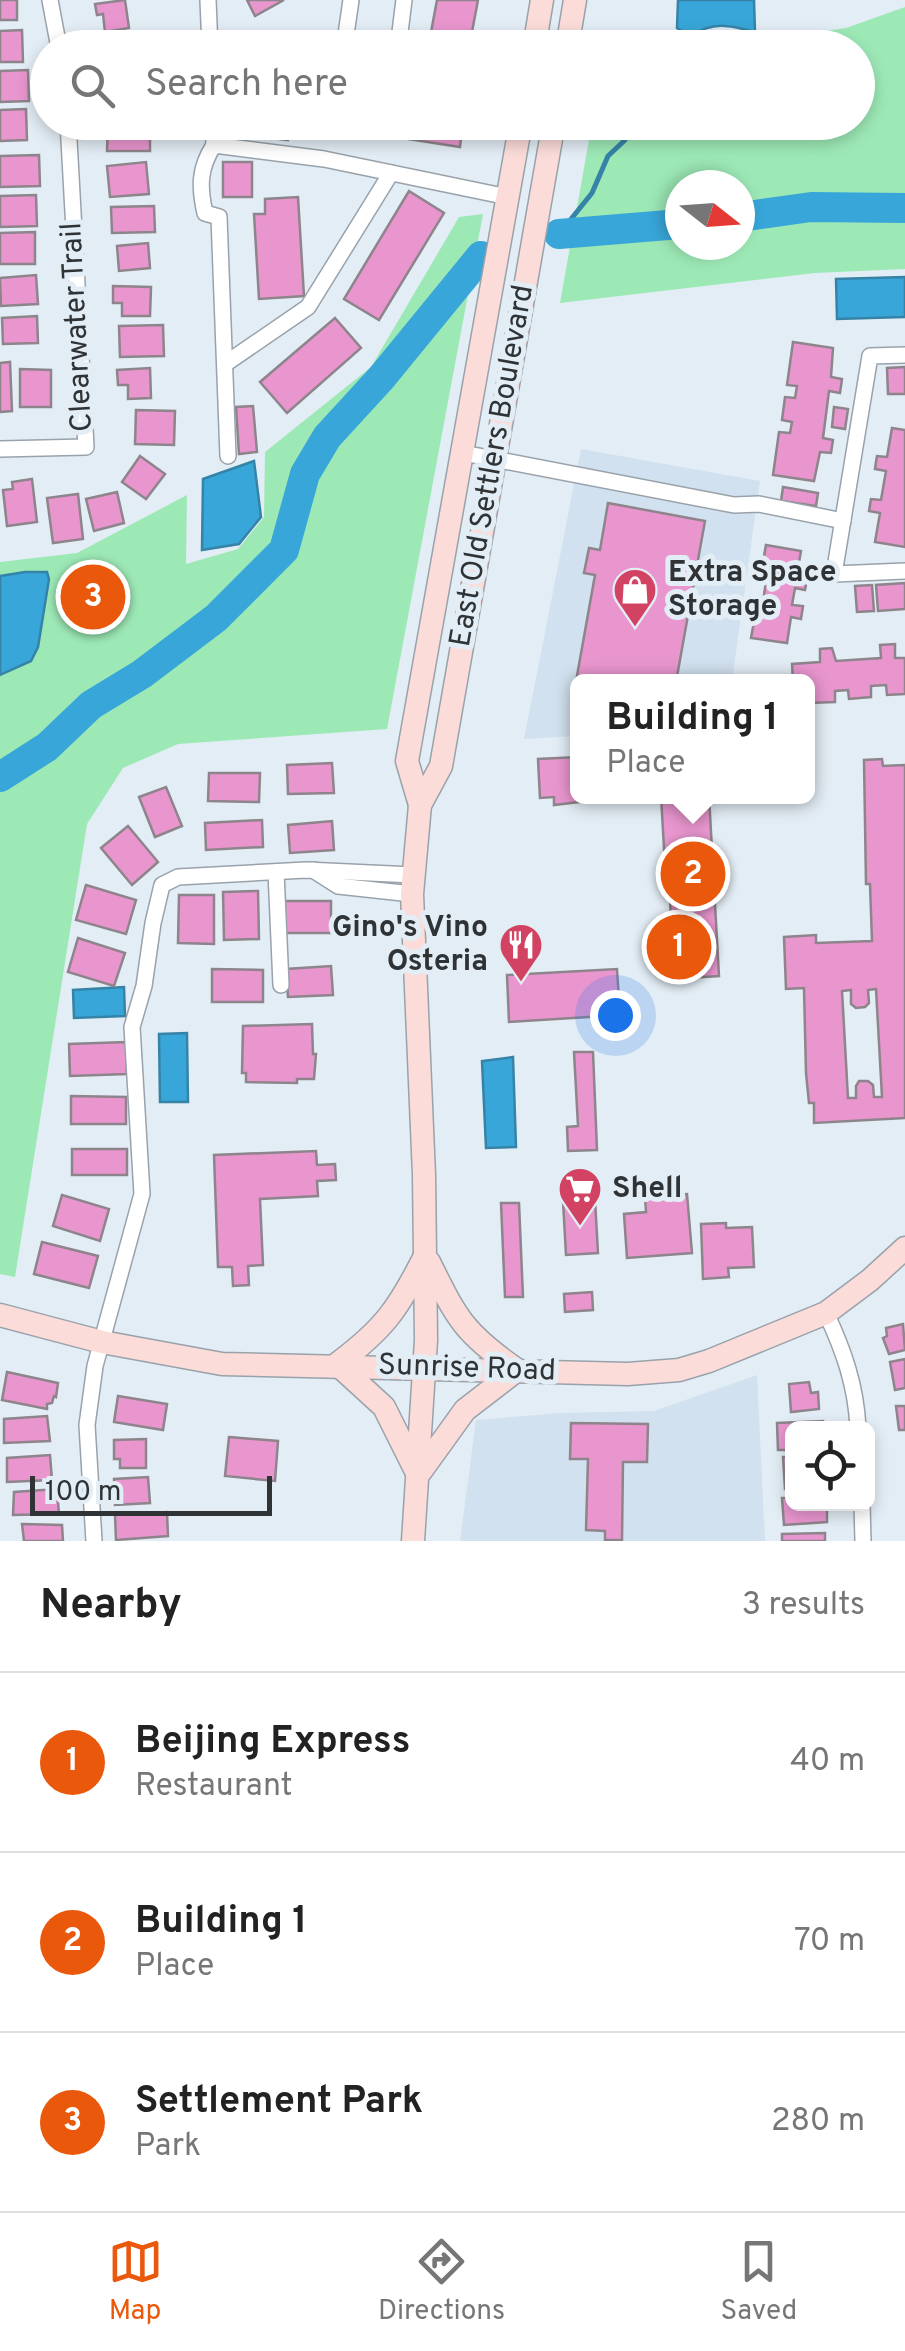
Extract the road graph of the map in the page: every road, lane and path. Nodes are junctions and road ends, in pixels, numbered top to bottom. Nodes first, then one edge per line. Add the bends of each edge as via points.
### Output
1 (50, 0) edge
2 (208, 0) edge
3 (352, 0) edge
4 (404, 0) edge
5 (542, 0) edge
6 (575, 0) edge
7 (56, 30) edge
8 (209, 30) edge
9 (347, 30) edge
10 (400, 30) edge
11 (537, 30) edge
12 (570, 30) edge
13 (69, 140) edge
14 (214, 140) edge
15 (518, 140) edge
16 (551, 140) edge
17 (214, 144) junction
18 (391, 173) junction
19 (508, 198) junction
20 (905, 355) edge
21 (225, 364) junction
22 (0, 449) edge
23 (463, 453) junction
24 (228, 456) dead end
25 (494, 459) junction
26 (843, 521) junction
27 (905, 571) edge
28 (420, 805) junction
29 (276, 872) junction
30 (413, 884) junction
31 (280, 985) dead end
32 (905, 1248) edge
33 (426, 1254) junction
34 (826, 1313) junction
35 (0, 1315) edge
36 (102, 1342) junction
37 (338, 1364) junction
38 (424, 1368) junction
39 (517, 1370) junction
40 (858, 1421) edge
41 (418, 1476) junction
42 (862, 1511) edge
43 (94, 1541) edge
44 (412, 1541) edge
45 (863, 1541) edge

1 - 7 street
2 - 8 street
3 - 9 street
4 - 10 street
5 - 11 main road
6 - 12 main road
13 - 22 street, Clearwater Trail via 86,447
14 - 17 street
15 - 19 main road, East Old Settlers Boulevard
16 - 25 main road, East Old Settlers Boulevard
17 - 18 street
17 - 21 street via 203,161 200,187 205,214 218,217
18 - 19 street
18 - 21 street via 308,306
19 - 23 main road, East Old Settlers Boulevard
20 - 26 street via 870,356
21 - 24 street
23 - 25 street
23 - 28 main road, East Old Settlers Boulevard via 407,760
25 - 26 street
25 - 28 main road, East Old Settlers Boulevard via 441,766
26 - 27 street via 834,574
28 - 30 main road, East Old Settlers Boulevard
29 - 30 street
29 - 31 street
29 - 36 street via 178,877 162,885 132,1027 142,1194
30 - 33 main road, East Old Settlers Boulevard
32 - 34 main road, Sunrise Road
33 - 37 main road via 385,1325
33 - 38 main road, East Old Settlers Boulevard
33 - 39 main road via 466,1329
34 - 39 main road, Sunrise Road via 678,1370
34 - 40 street via 847,1358
35 - 36 main road, Sunrise Road
36 - 37 main road, Sunrise Road via 222,1364
36 - 43 street via 88,1426
37 - 38 main road, Sunrise Road
37 - 41 main road via 384,1406
38 - 39 main road, Sunrise Road
38 - 41 main road, East Old Settlers Boulevard
39 - 41 main road via 465,1410
41 - 44 main road, East Old Settlers Boulevard
42 - 45 street

